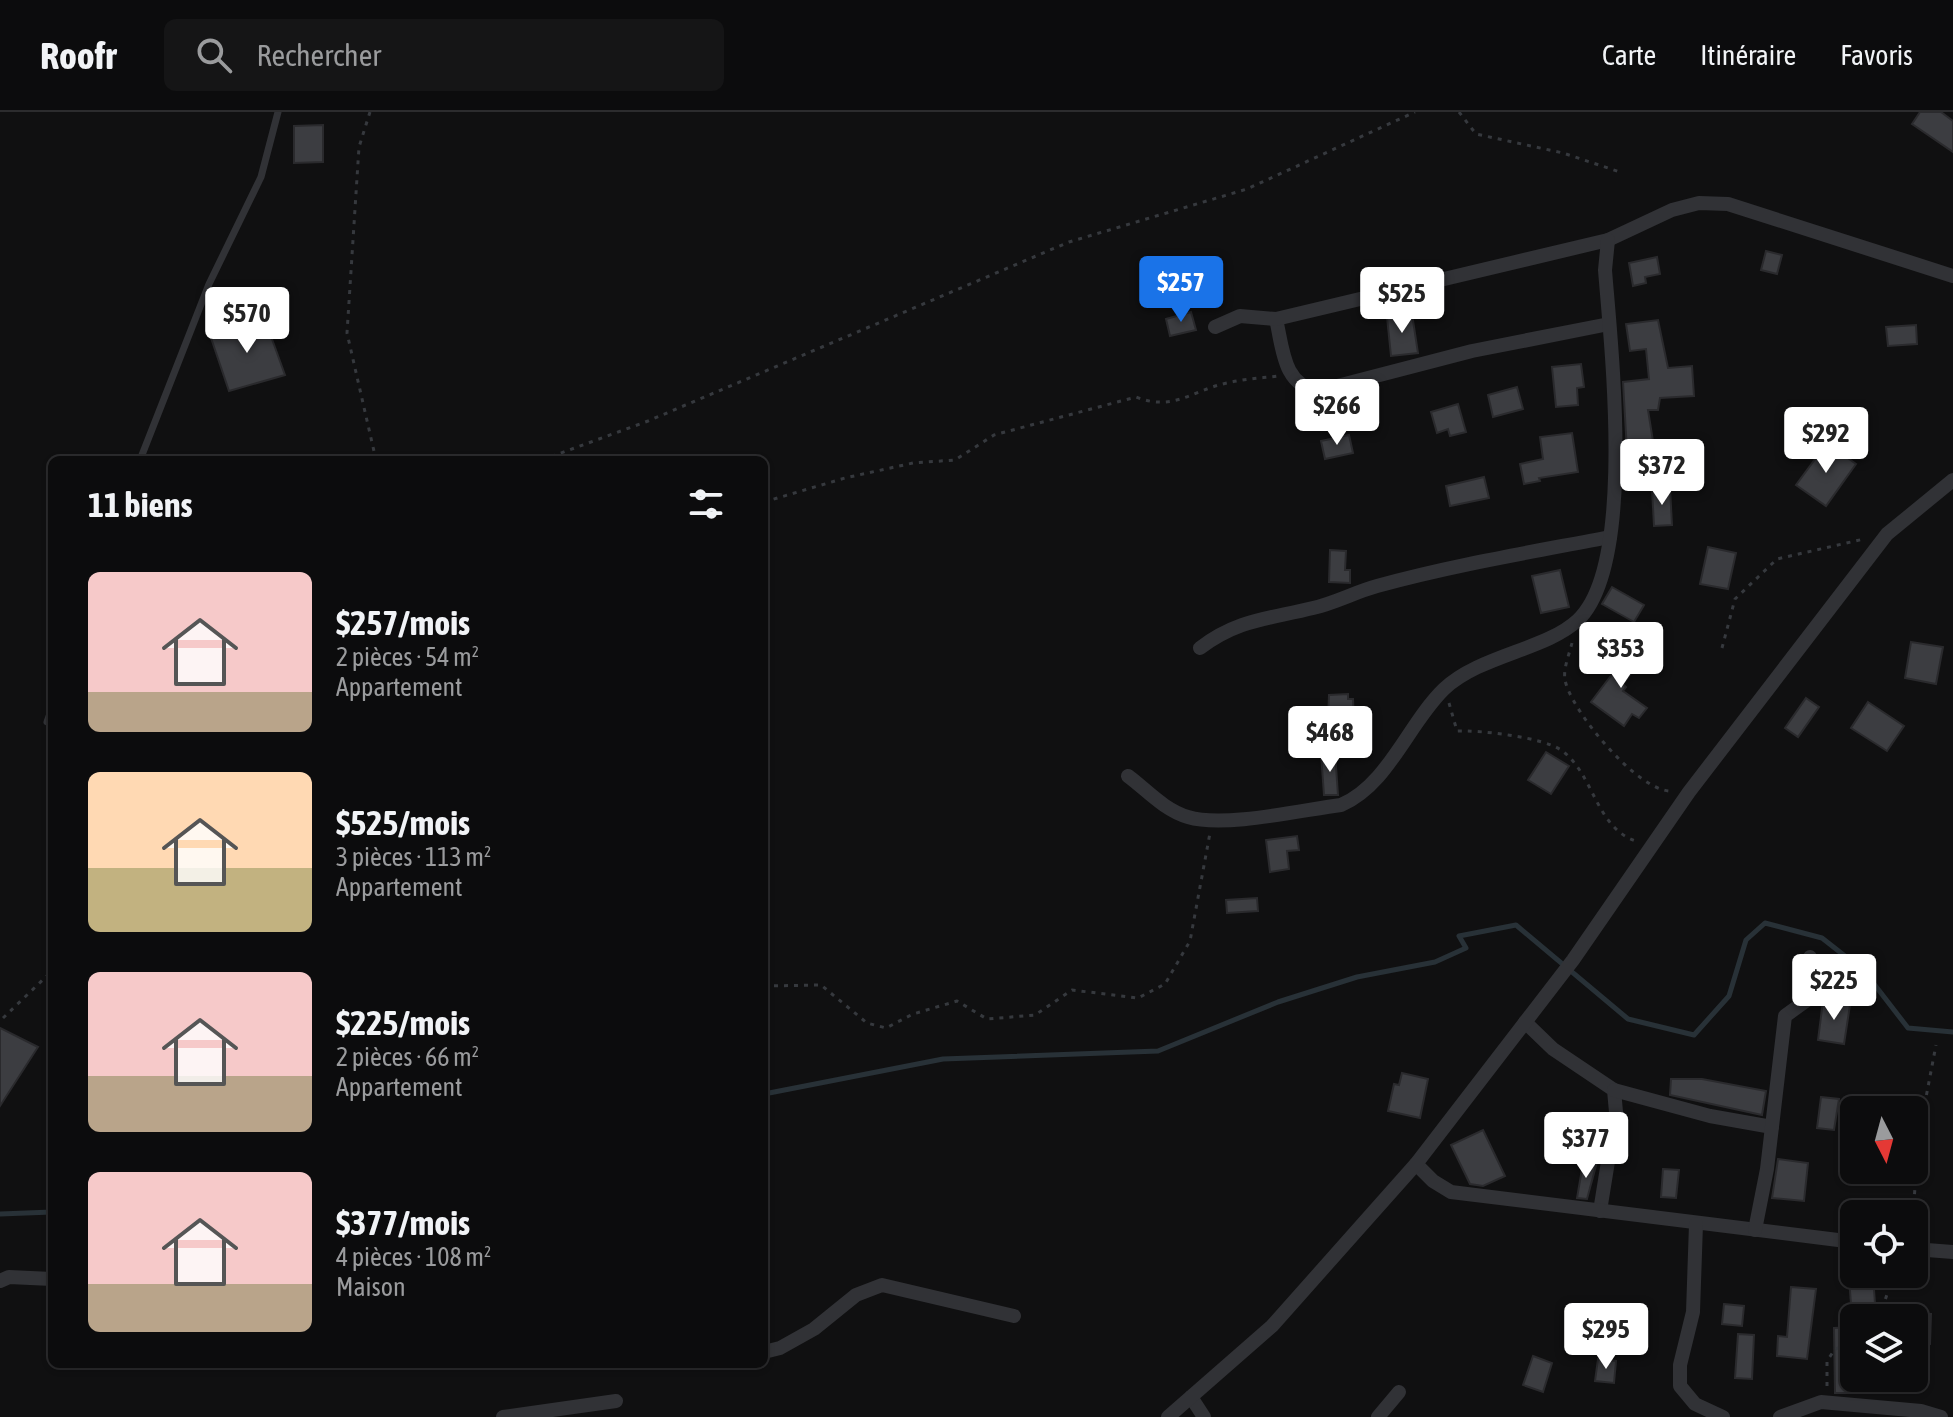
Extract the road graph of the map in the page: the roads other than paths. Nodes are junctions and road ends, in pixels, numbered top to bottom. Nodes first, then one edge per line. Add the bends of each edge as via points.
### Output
1 (278, 112) edge
2 (1608, 240) junction
3 (1953, 276) edge
4 (1276, 319) junction
5 (1609, 324) junction
6 (1215, 327) dead end
7 (142, 456) edge
8 (1953, 480) edge
9 (1610, 537) junction
10 (1200, 648) dead end
11 (1128, 776) dead end
12 (1810, 957) dead end
13 (1525, 1022) junction
14 (1614, 1090) junction
15 (1772, 1127) junction
16 (1416, 1164) junction
17 (1600, 1211) junction
18 (1696, 1224) junction
19 (1755, 1230) junction
20 (1840, 1240) edge
21 (1928, 1250) edge
22 (1953, 1252) edge
23 (48, 1279) edge
24 (0, 1281) edge
25 (1014, 1316) dead end
26 (768, 1351) edge
27 (1399, 1392) dead end
28 (1191, 1397) junction
29 (616, 1401) dead end
30 (503, 1417) edge
31 (1168, 1417) edge
32 (1204, 1417) edge
33 (1378, 1417) edge
34 (1723, 1417) edge
35 (1780, 1417) edge
36 (1941, 1417) edge

1 - 7 lane via 261,177 209,284
2 - 3 street via 1672,210 1699,203 1728,204
2 - 4 street
2 - 5 street
4 - 5 street via 1290,375 1302,388 1331,390 1472,351
4 - 6 street via 1240,316
5 - 9 street via 1616,486
8 - 13 street via 1887,534 1689,792
9 - 10 street via 1503,557 1274,614 1239,624
9 - 11 street via 1601,587 1578,620 1481,665 1445,688 1357,799 1212,821 1164,806
12 - 15 street via 1807,1000 1785,1016
13 - 14 street via 1553,1049
13 - 16 street
14 - 15 street
14 - 17 street via 1616,1112
15 - 19 street
16 - 17 street via 1451,1192
16 - 28 street via 1272,1326
17 - 18 street
18 - 19 street
18 - 34 street via 1693,1312 1680,1386 1695,1404
19 - 20 street
21 - 22 street
23 - 24 street
25 - 26 street via 882,1285 856,1295 814,1329
27 - 33 street
28 - 31 street
28 - 32 street
29 - 30 street
35 - 36 street via 1821,1402

